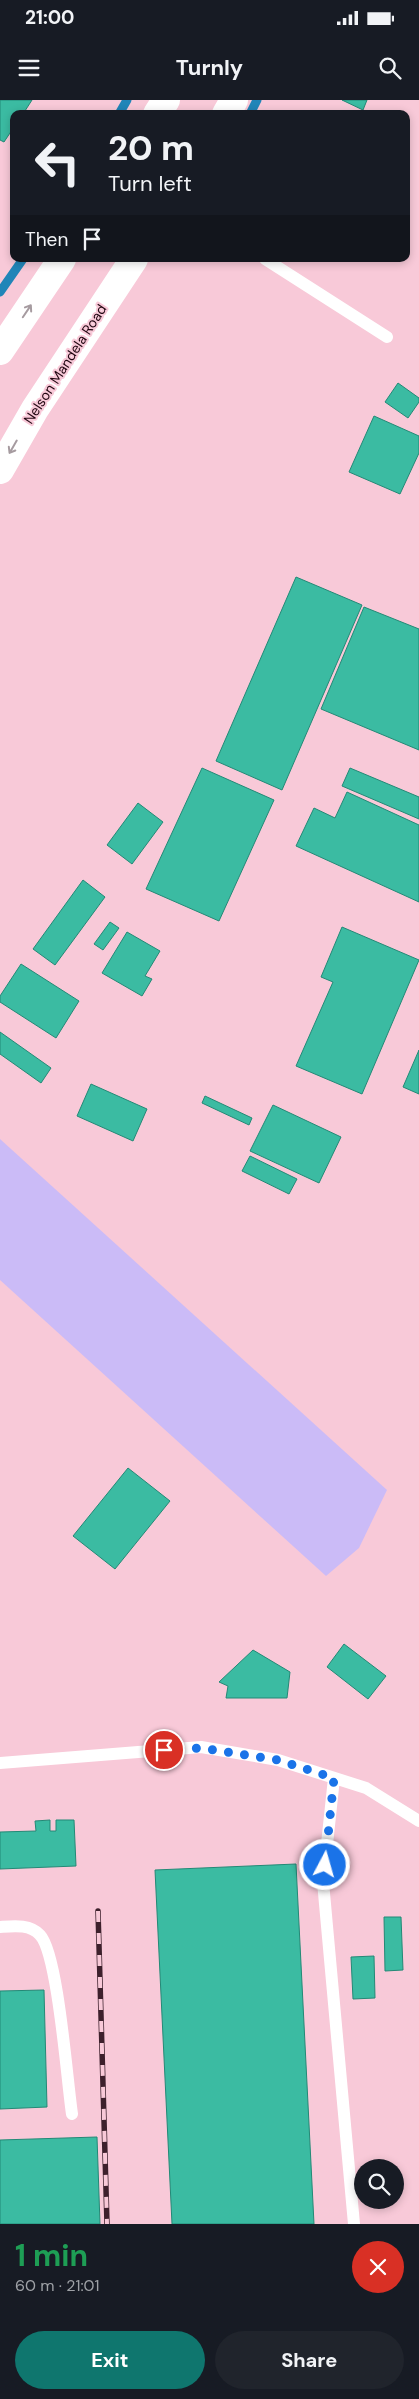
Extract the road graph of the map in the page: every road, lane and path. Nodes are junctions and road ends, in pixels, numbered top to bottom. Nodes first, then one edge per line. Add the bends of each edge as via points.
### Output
1 (60, 262) edge
2 (132, 262) edge
3 (270, 262) edge
4 (387, 337) dead end
5 (0, 352) edge
6 (0, 470) edge
7 (0, 1763) edge
8 (334, 1778) junction
9 (419, 1821) edge
10 (0, 1926) edge
11 (72, 2114) dead end
12 (354, 2224) edge

5 -> 1 main road
2 -> 6 main road, Nelson Mandela Road via 35,409
3 - 4 lane
7 - 8 lane via 201,1748 278,1760
8 - 9 lane via 366,1788
8 - 12 lane via 323,1882
10 - 11 lane via 25,1926 40,1936 53,1965

